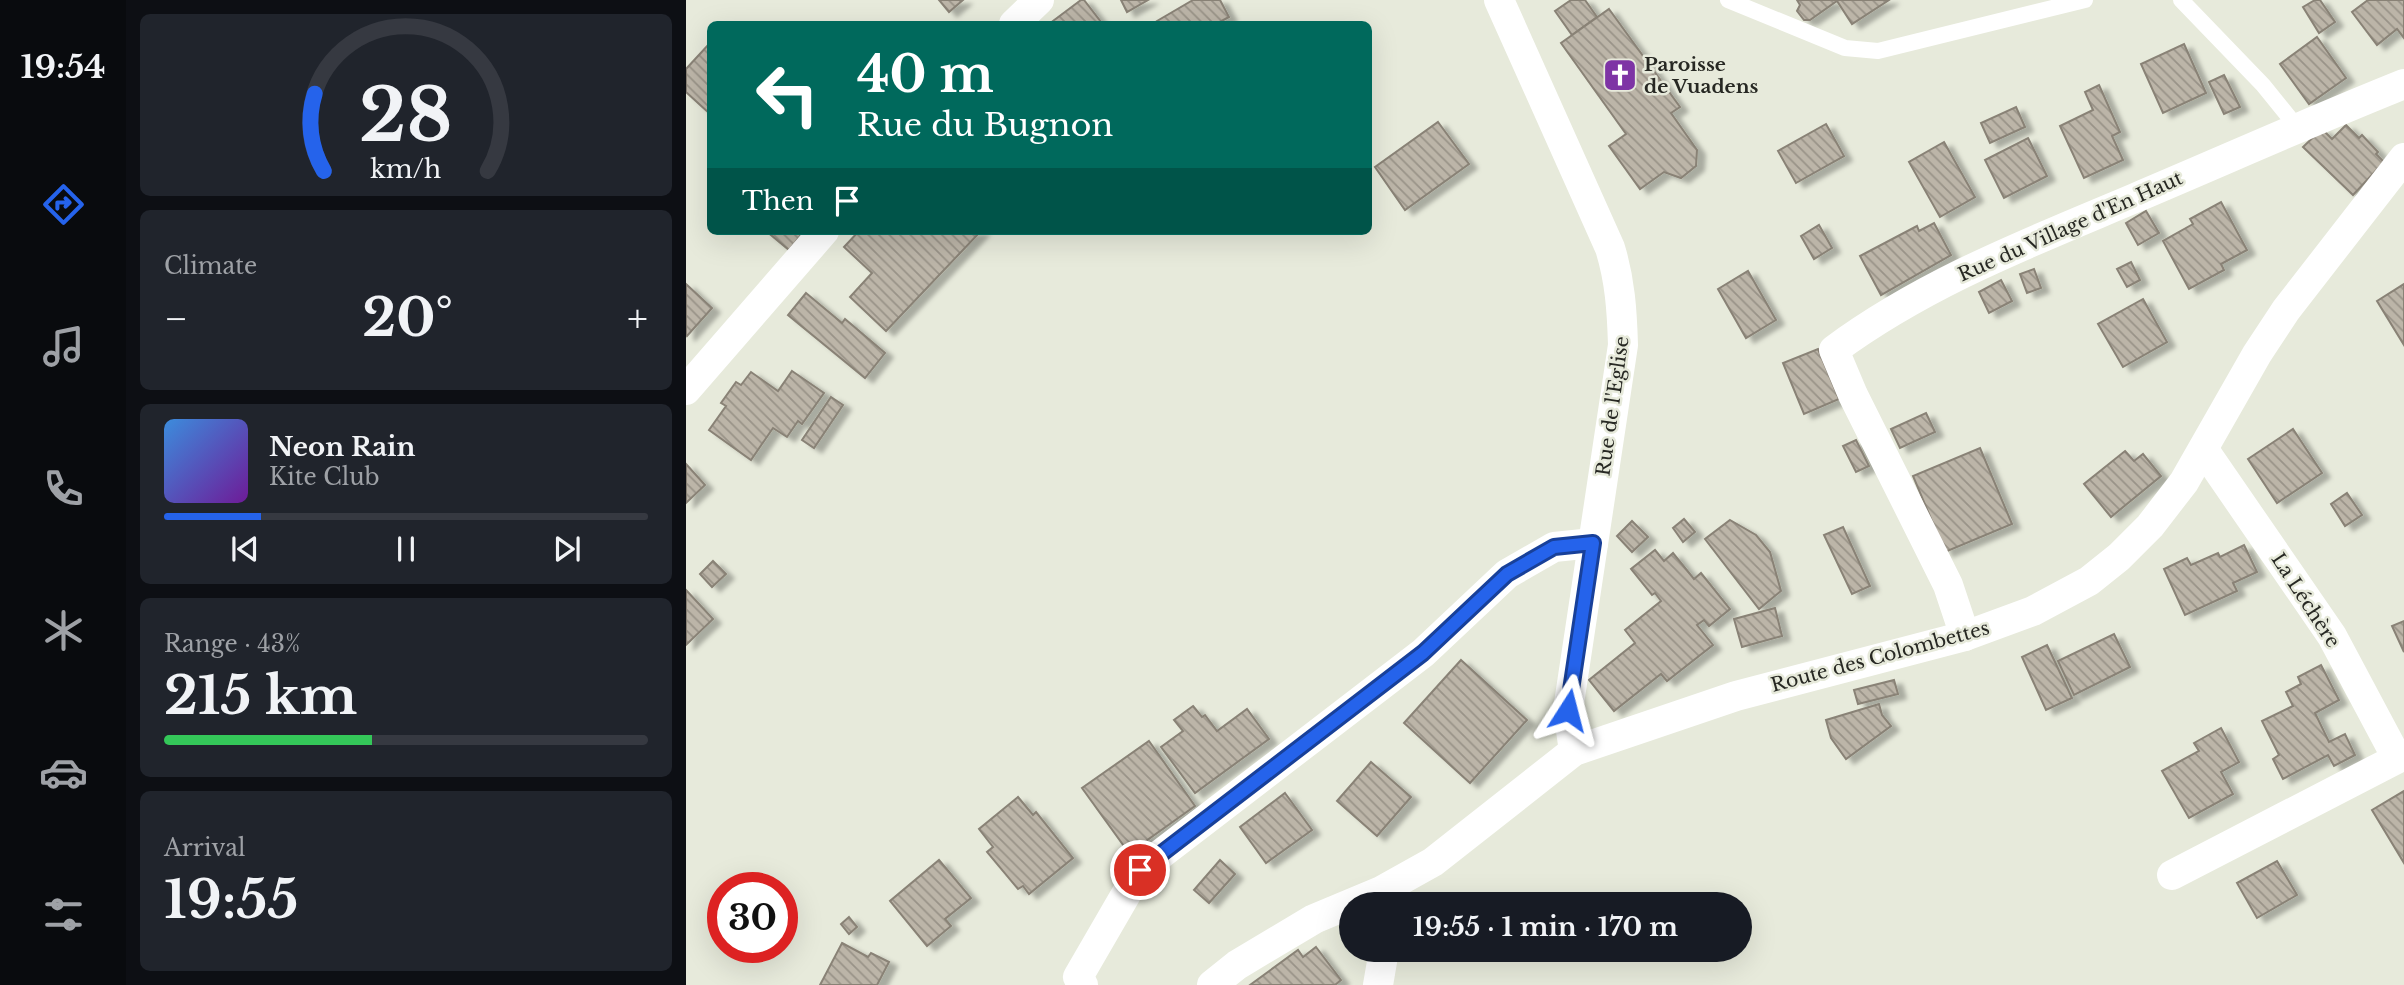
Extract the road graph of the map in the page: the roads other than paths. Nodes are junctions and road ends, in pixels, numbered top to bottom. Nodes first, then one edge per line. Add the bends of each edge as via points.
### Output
1 (1039, 0) edge
2 (1499, 0) edge
3 (1728, 0) edge
4 (2085, 0) edge
5 (2181, 0) edge
6 (1017, 21) edge
7 (2404, 84) edge
8 (2297, 127) junction
9 (2404, 158) edge
10 (821, 235) edge
11 (686, 390) edge
12 (2204, 450) junction
13 (1593, 543) junction
14 (1965, 636) junction
15 (1574, 751) junction
16 (2400, 757) edge
17 (2172, 875) dead end
18 (1391, 892) edge
19 (1339, 911) edge
20 (1382, 962) edge
21 (1083, 985) edge
22 (1212, 985) edge
23 (1378, 985) edge

1 - 6 street
2 - 13 street, Rue de l'Eglise via 1617,271 1623,345
3 - 4 lane via 1845,48 1878,51
5 - 8 lane
7 - 8 street, Rue du Village d'En Haut
8 - 14 street, Rue du Village d'En Haut via 1975,265 1871,322 1834,350 1948,585
9 - 12 street, Route des Colombettes via 2286,310
10 - 11 street
12 - 14 street, Route des Colombettes via 2150,526 2089,581 2033,611
12 - 16 street, La Léchère via 2332,636
13 - 15 street, Rue de l'Eglise via 1568,710
13 - 21 street via 1554,547 1507,574 1423,653 1140,870 1078,977
14 - 15 street, Route des Colombettes via 1736,695
15 - 18 street, Route des Colombettes
16 - 17 street, La Léchère
19 - 22 street, Route des Colombettes via 1314,919
20 - 23 street

